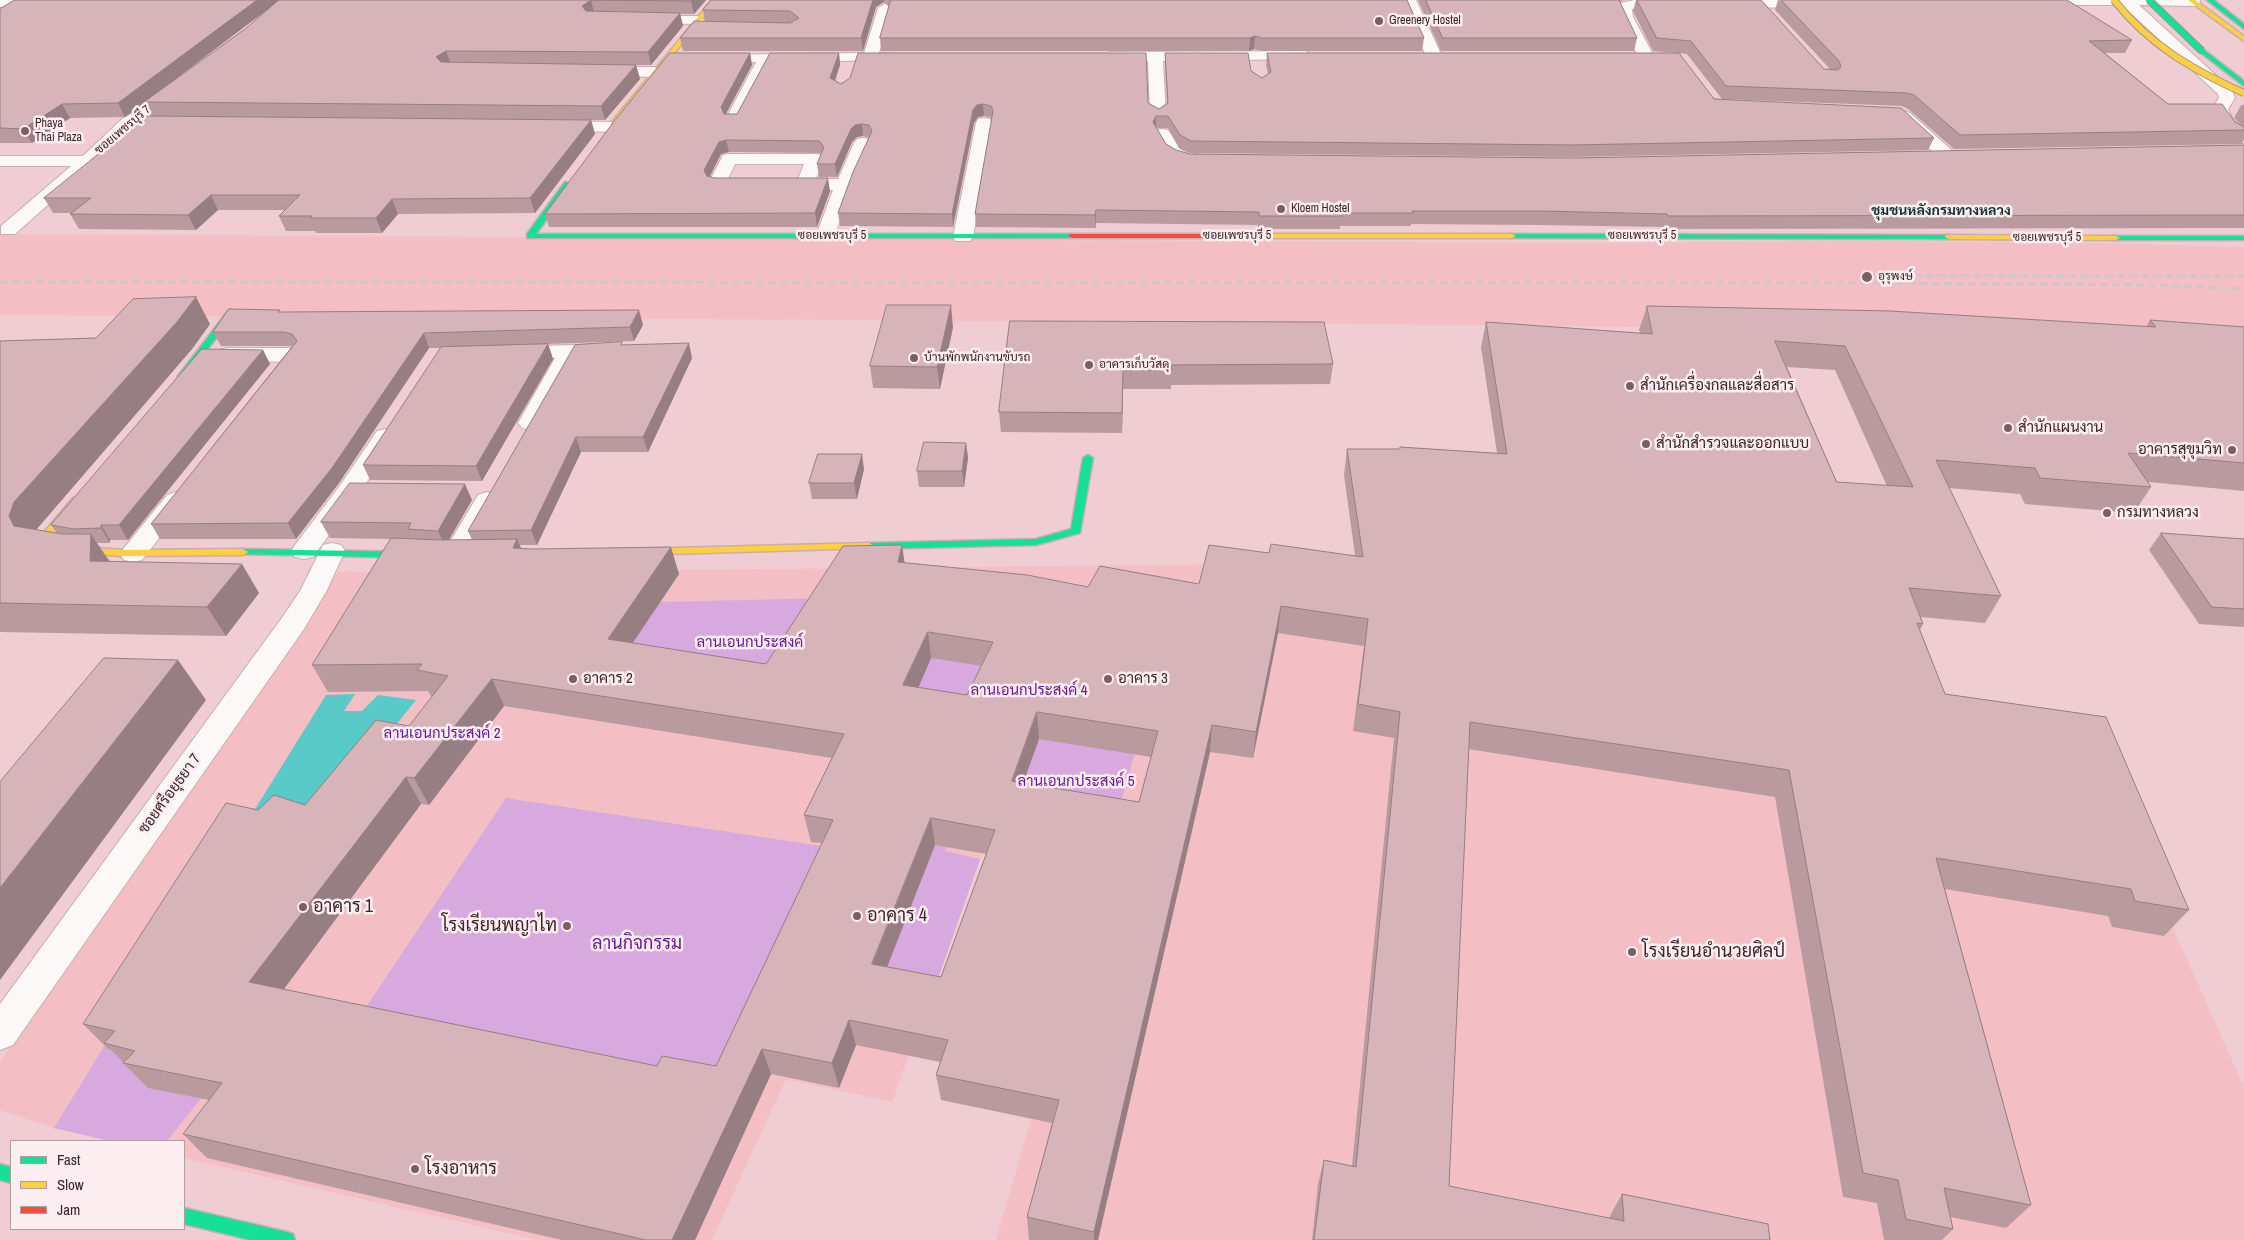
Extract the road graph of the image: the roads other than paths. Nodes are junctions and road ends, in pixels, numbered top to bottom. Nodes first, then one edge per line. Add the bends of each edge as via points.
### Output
1 (715, 0) edge
2 (1409, 0) edge
3 (2120, 0) edge
4 (2148, 0) edge
5 (2210, 0) edge
6 (2012, 1) edge
7 (2192, 1) edge
8 (0, 3) edge
9 (56, 3) edge
10 (1828, 3) edge
11 (1683, 4) edge
12 (1712, 4) edge
13 (1760, 4) junction
14 (885, 8) dead end
15 (1772, 17) edge
16 (632, 20) edge
17 (699, 27) junction
18 (2244, 27) edge
19 (2244, 39) edge
20 (1155, 56) junction
21 (1255, 56) junction
22 (1325, 56) edge
23 (1414, 56) edge
24 (1434, 56) junction
25 (1454, 56) edge
26 (766, 57) junction
27 (852, 57) junction
28 (870, 57) junction
29 (909, 57) edge
30 (1096, 57) edge
31 (666, 58) junction
32 (1627, 58) edge
33 (1647, 58) junction
34 (1664, 58) edge
35 (586, 72) edge
36 (654, 72) junction
37 (847, 73) dead end
38 (1258, 74) edge
39 (2244, 84) edge
40 (2244, 93) edge
41 (151, 106) edge
42 (1888, 111) edge
43 (1158, 115) edge
44 (734, 120) edge
45 (984, 123) edge
46 (128, 124) junction
47 (187, 124) edge
48 (542, 126) edge
49 (611, 127) junction
50 (1162, 134) edge
51 (599, 142) edge
52 (863, 143) edge
53 (2241, 147) edge
54 (1970, 157) edge
55 (1921, 158) edge
56 (1950, 158) junction
57 (0, 160) edge
58 (1210, 160) edge
59 (86, 161) junction
60 (576, 174) edge
61 (844, 184) junction
62 (805, 185) junction
63 (8, 230) dead end
64 (826, 236) junction
65 (963, 237) junction
66 (2244, 238) edge
67 (231, 313) edge
68 (632, 349) edge
69 (570, 351) junction
70 (495, 352) edge
71 (200, 355) junction
72 (273, 378) edge
73 (175, 386) edge
74 (397, 418) edge
75 (522, 438) edge
76 (1088, 458) dead end
77 (188, 485) edge
78 (350, 489) junction
79 (379, 490) edge
80 (464, 490) edge
81 (84, 492) edge
82 (318, 551) junction
83 (622, 553) edge
84 (133, 554) junction
85 (449, 556) joint
86 (0, 1033) edge
87 (185, 1216) edge
88 (287, 1240) edge

1 - 17 main road
2 - 24 street
3 - 6 street
3 - 7 street
3 - 40 main road, bridge via 2132,25 2154,45 2190,68
3 - 53 street via 2226,93 2220,109
4 - 39 main road, bridge via 2202,51
5 - 18 main road
7 - 19 main road
8 - 9 street
10 - 13 street
11 - 33 street via 1625,7 1626,17
12 - 13 street
13 - 15 street
14 - 28 street
16 - 17 street
17 - 31 main road
20 - 21 street
20 - 30 street
20 - 43 street
21 - 22 street
21 - 38 street
23 - 24 street
24 - 25 street
26 - 27 street
26 - 31 street
26 - 44 street
27 - 28 street
27 - 37 street
28 - 29 street
31 - 36 main road
32 - 33 street
33 - 34 street
35 - 36 street
36 - 49 main road
41 - 46 street, ซอยเพชรบุรี 7
42 - 56 street via 1900,113
45 - 65 street
46 - 47 street
46 - 59 street, ซอยเพชรบุรี 7
48 - 49 street
49 - 51 main road
50 - 58 street via 1172,154 1178,158
52 - 61 street
54 - 56 street
55 - 56 street
57 - 59 street
59 - 63 street, ซอยเพชรบุรี 7
60 - 64 main road, ซอยเพชรบุรี 5 via 530,236
61 - 62 street
61 - 64 street
62 - 62 street via 771,185 717,184 729,159 815,159
64 - 65 main road, ซอยเพชรบุรี 5
65 - 66 main road, ซอยเพชรบุรี 5
67 - 71 main road
68 - 69 street
69 - 70 street
69 - 75 street
71 - 72 street via 291,354
71 - 73 main road
74 - 78 street, ซอยศรีอยุธยา 7
76 - 83 main road via 1076,531 1036,542
77 - 84 street
78 - 79 street
78 - 82 street, ซอยศรีอยุธยา 7
80 - 85 street via 495,486
81 - 84 main road via 45,538 44,547
82 - 84 main road
82 - 85 main road
82 - 86 street, ซอยศรีอยุธยา 7 via 313,592
87 - 88 main road

